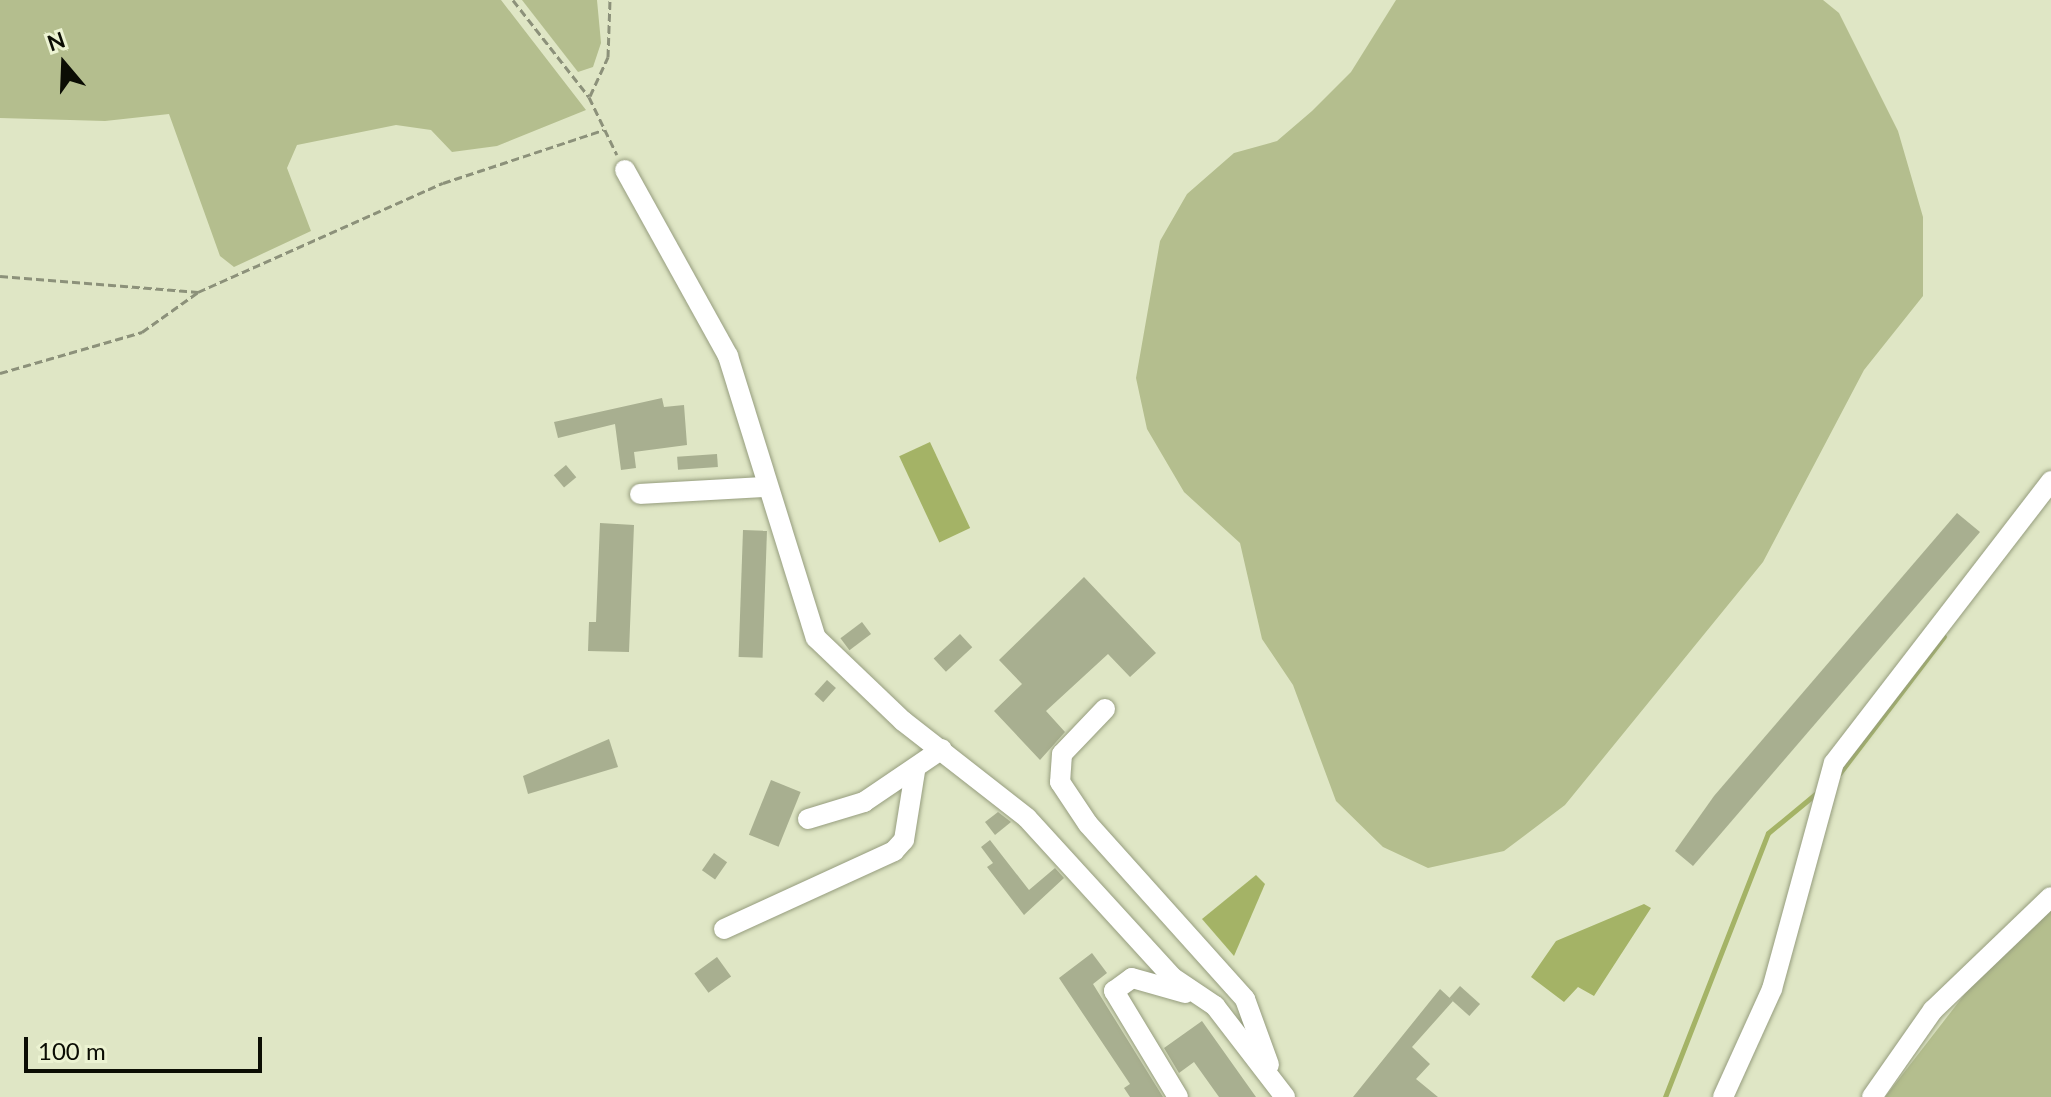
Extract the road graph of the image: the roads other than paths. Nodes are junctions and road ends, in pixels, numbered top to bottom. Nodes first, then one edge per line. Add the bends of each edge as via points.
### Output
1 (625, 170) dead end
2 (2051, 481) edge
3 (767, 487) junction
4 (640, 494) dead end
5 (1105, 709) dead end
6 (942, 749) junction
7 (915, 771) junction
8 (808, 819) dead end
9 (2051, 897) edge
10 (724, 929) dead end
11 (1204, 998) junction
12 (1178, 1097) edge
13 (1285, 1097) edge
14 (1723, 1097) edge
15 (1872, 1097) edge

1 - 3 street via 728,356
2 - 14 street via 1834,763 1772,989
3 - 4 street
3 - 6 street via 816,638 831,659
5 - 13 street via 1062,754 1060,782 1088,824 1245,999
6 - 7 street
6 - 11 street via 1027,818 1172,977
7 - 8 street via 841,812
7 - 10 street via 904,840 894,851
9 - 15 street via 1933,1010
11 - 12 street via 1143,978 1114,991
11 - 13 street

